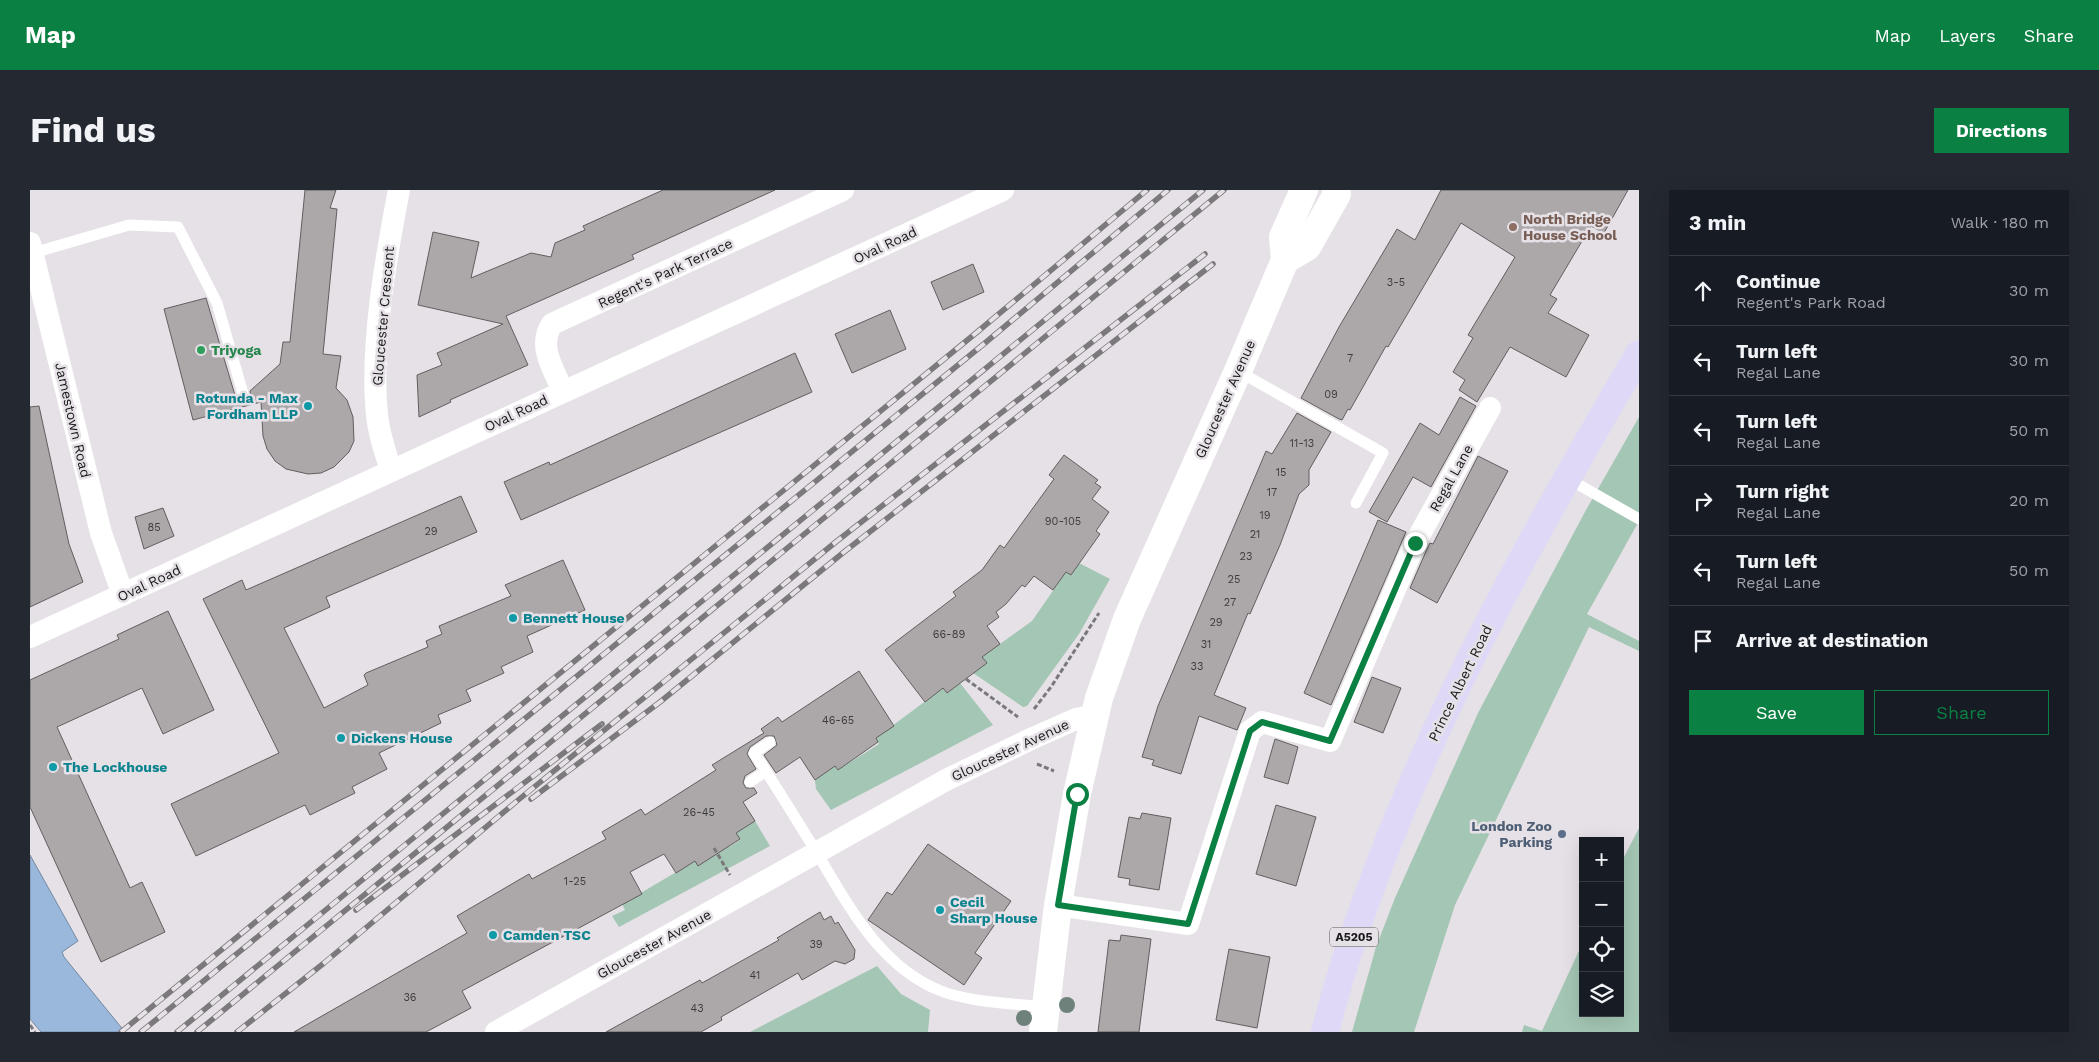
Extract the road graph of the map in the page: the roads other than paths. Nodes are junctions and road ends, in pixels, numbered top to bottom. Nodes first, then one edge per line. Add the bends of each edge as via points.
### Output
1 (399, 190) edge
2 (843, 190) edge
3 (1003, 190) edge
4 (1304, 190) edge
5 (1336, 190) edge
6 (31, 248) edge
7 (1285, 260) junction
8 (1639, 354) edge
9 (1238, 371) junction
10 (563, 391) junction
11 (244, 397) dead end
12 (1490, 408) dead end
13 (391, 470) junction
14 (1567, 478) junction
15 (1356, 503) dead end
16 (1639, 519) edge
17 (122, 595) junction
18 (30, 637) edge
19 (1095, 715) junction
20 (770, 742) dead end
21 (766, 771) junction
22 (750, 782) dead end
23 (817, 852) junction
24 (1058, 905) junction
25 (1044, 1019) edge
26 (496, 1032) edge
27 (1325, 1032) edge

1 - 13 street, Gloucester Crescent via 388,248 376,376 377,415
2 - 10 street, Regent's Park Terrace via 552,324 545,338 546,347
3 - 10 street, Oval Road
4 - 7 street, Gloucester Avenue via 1283,237
5 - 7 street via 1337,194 1307,247
6 - 11 lane via 129,225 178,227 217,303
6 - 17 street, Jamestown Road via 101,533
7 - 9 street, Gloucester Avenue
8 - 14 main road, Prince Albert Road / A5205
9 - 15 lane via 1383,453
9 - 19 street, Gloucester Avenue via 1127,619
10 - 13 street, Oval Road
12 - 24 street, Regal Lane via 1415,543 1330,741 1262,722 1250,731 1188,924
13 - 17 street, Oval Road
14 - 16 lane
14 - 27 main road, Prince Albert Road / A5205 via 1476,648 1419,768 1367,898
17 - 18 street, Oval Road
19 - 23 street, Gloucester Avenue via 1048,731 946,780
19 - 24 street via 1077,794
20 - 21 lane via 754,753
21 - 22 lane
21 - 23 lane
23 - 25 lane via 864,928 884,950 924,983
23 - 26 street, Gloucester Avenue
24 - 25 street

